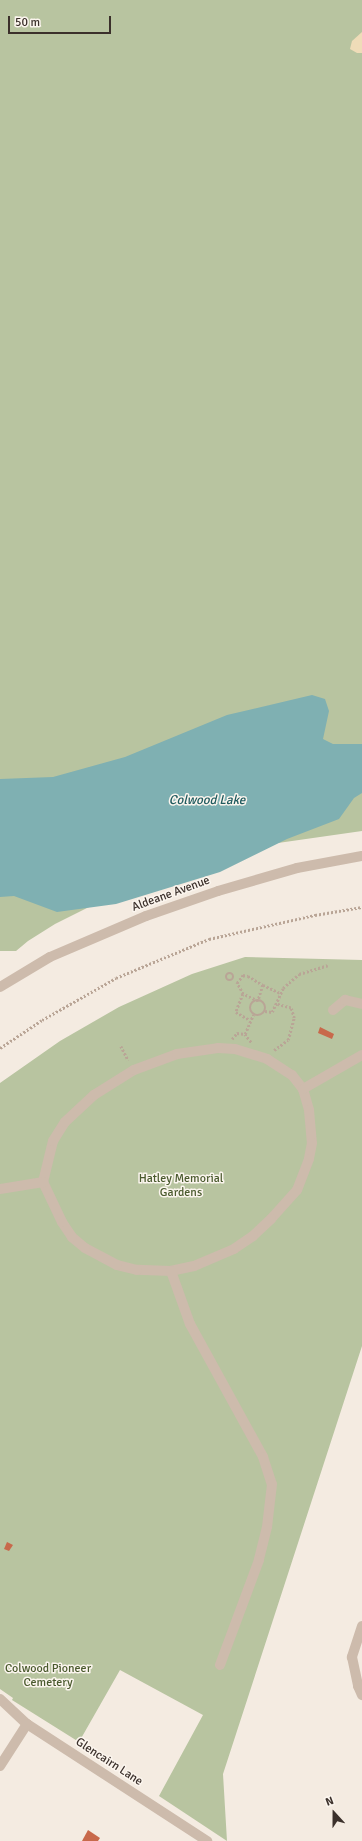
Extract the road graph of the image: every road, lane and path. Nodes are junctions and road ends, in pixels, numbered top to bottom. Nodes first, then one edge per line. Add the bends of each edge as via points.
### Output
1 (362, 856) edge
2 (362, 907) edge
3 (328, 965) dead end
4 (263, 984) junction
5 (0, 987) edge
6 (280, 993) junction
7 (243, 994) junction
8 (258, 1001) junction
9 (276, 1004) junction
10 (362, 1004) edge
11 (333, 1010) dead end
12 (265, 1012) junction
13 (254, 1015) junction
14 (250, 1020) junction
15 (245, 1034) dead end
16 (0, 1046) edge
17 (121, 1046) dead end
18 (362, 1055) edge
19 (267, 1059) junction
20 (134, 1070) junction
21 (303, 1089) junction
22 (43, 1182) junction
23 (0, 1189) edge
24 (171, 1271) junction
25 (362, 1626) edge
26 (220, 1665) dead end
27 (362, 1695) edge
28 (0, 1699) edge
29 (27, 1724) junction
30 (0, 1766) edge
31 (207, 1841) edge

1 - 5 street, Aldeane Avenue via 297,868 210,893 146,916 50,957
2 - 16 path via 209,939 110,981
3 - 6 path via 305,970
4 - 6 path
4 - 7 path via 243,975 236,979
4 - 8 path
6 - 9 path
7 - 8 path
7 - 14 path via 236,1012
8 - 12 path via 265,1006
8 - 13 path via 250,1006
9 - 12 path via 272,1012
9 - 19 path via 291,1008 294,1018 288,1040 274,1049
10 - 11 street via 345,1000
12 - 13 path via 260,1016
13 - 14 path
14 - 15 path
17 - 20 path
18 - 21 street
19 - 20 street via 230,1048 200,1049
19 - 21 street via 292,1075
20 - 22 street via 94,1095 65,1122 53,1141
21 - 24 street via 309,1110 312,1144 297,1190 271,1220 234,1249 194,1266
22 - 23 street
22 - 24 street via 62,1222 72,1237 85,1248 117,1265 152,1272
24 - 26 street via 190,1324 263,1457 272,1484 267,1527 259,1560
25 - 27 street via 352,1657
28 - 29 street, Glencairn Lane
29 - 30 street
29 - 31 street, Glencairn Lane

